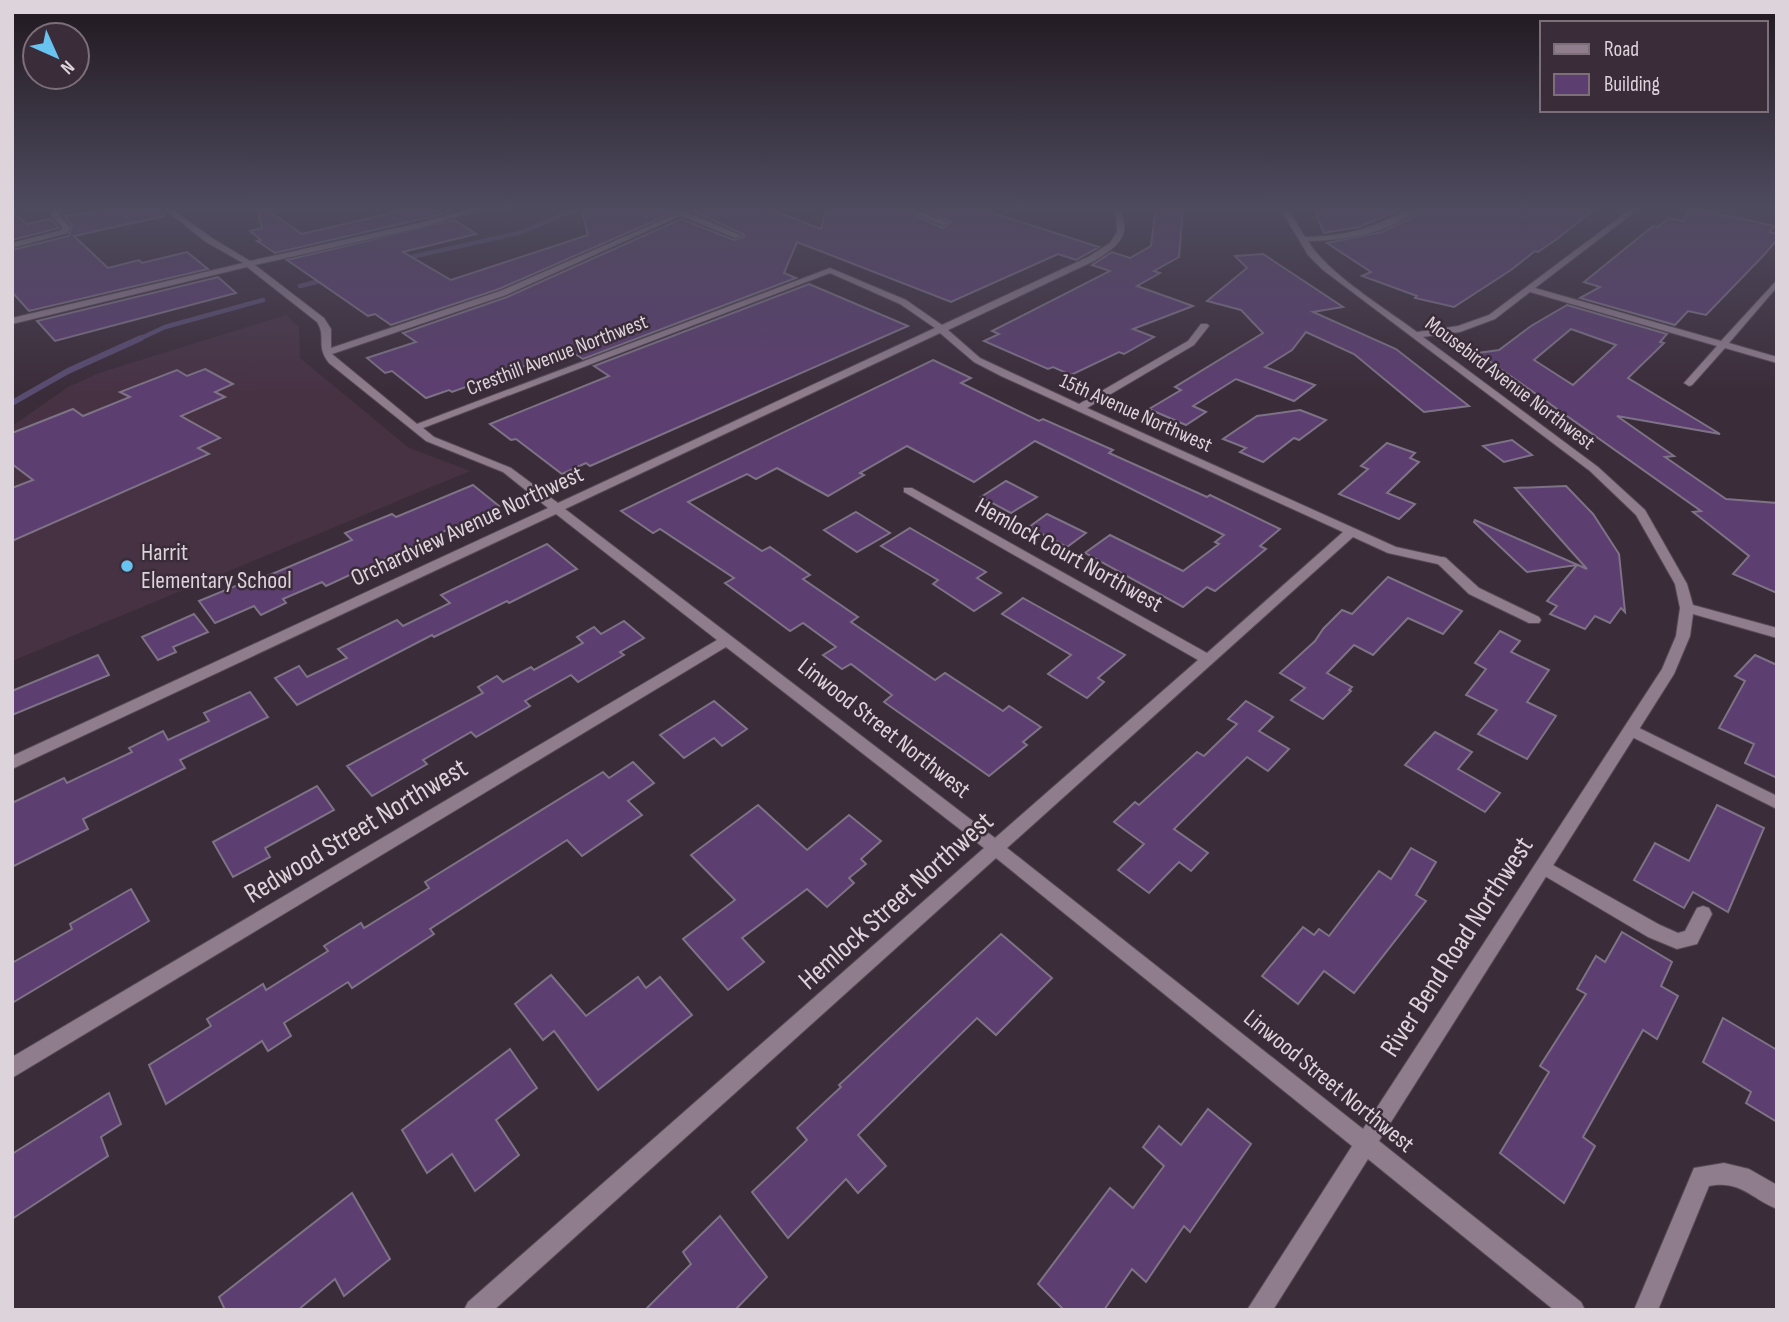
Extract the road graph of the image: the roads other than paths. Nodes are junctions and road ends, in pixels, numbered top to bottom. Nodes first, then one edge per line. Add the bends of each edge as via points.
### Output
1 (225, 270) edge
2 (256, 270) edge
3 (556, 270) edge
4 (830, 270) joint
5 (1066, 270) edge
6 (1327, 270) edge
7 (1555, 270) edge
8 (1777, 282) edge
9 (1529, 289) junction
10 (12, 321) edge
11 (1204, 326) dead end
12 (942, 331) junction
13 (1414, 335) junction
14 (1722, 345) junction
15 (326, 353) junction
16 (1777, 360) edge
17 (1689, 383) dead end
18 (1079, 408) junction
19 (415, 428) junction
20 (908, 491) dead end
21 (556, 508) junction
22 (1351, 532) junction
23 (1687, 608) junction
24 (1534, 620) dead end
25 (1777, 633) edge
26 (727, 640) junction
27 (1207, 659) junction
28 (1631, 730) junction
29 (12, 763) edge
30 (1777, 803) edge
31 (997, 849) junction
32 (1544, 867) junction
33 (1703, 914) dead end
34 (12, 1068) edge
35 (1366, 1144) junction
36 (1777, 1198) edge
37 (476, 1310) edge
38 (1259, 1310) edge
39 (1573, 1310) edge
40 (1646, 1310) edge

1 - 10 street
2 - 15 street via 321,320 326,329
3 - 15 street via 503,293
4 - 12 street, 15th Avenue Northwest via 903,302
4 - 19 street, Cresthill Avenue Northwest
5 - 12 street, Orchardview Avenue Northwest
6 - 13 street, Mousebird Avenue Northwest
7 - 9 street
8 - 14 street
9 - 13 street via 1492,317
9 - 14 street
11 - 18 street via 1191,344
12 - 18 street, 15th Avenue Northwest via 977,360
12 - 21 street, Orchardview Avenue Northwest
13 - 23 street, Mousebird Avenue Northwest via 1594,469 1641,513 1681,584
14 - 16 street
14 - 17 street
15 - 19 street, Linwood Street Northwest
18 - 22 street, 15th Avenue Northwest
19 - 21 street, Linwood Street Northwest via 430,439 507,470
20 - 27 street, Hemlock Court Northwest
21 - 26 street, Linwood Street Northwest
21 - 29 street, Orchardview Avenue Northwest
22 - 24 street, 15th Avenue Northwest via 1392,550 1442,561 1474,591
22 - 27 street, Hemlock Street Northwest
23 - 25 street
23 - 28 street, River Bend Road Northwest via 1683,636 1669,670
26 - 31 street, Linwood Street Northwest
26 - 34 street, Redwood Street Northwest
27 - 31 street, Hemlock Street Northwest
28 - 30 street
28 - 32 street, River Bend Road Northwest
31 - 35 street, Linwood Street Northwest
31 - 37 street, Hemlock Street Northwest
32 - 33 street via 1677,941 1691,938
32 - 35 street, River Bend Road Northwest
35 - 38 street, River Bend Road Northwest
35 - 39 street, Linwood Street Northwest
36 - 40 street via 1748,1178 1722,1171 1702,1176

